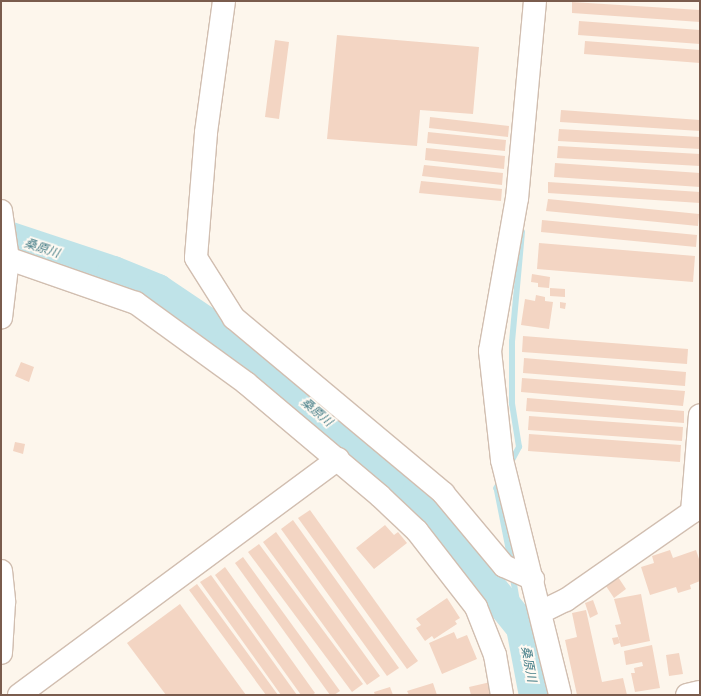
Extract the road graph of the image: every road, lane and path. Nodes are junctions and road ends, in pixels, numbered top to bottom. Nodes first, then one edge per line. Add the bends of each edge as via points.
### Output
1 (224, 1) edge
2 (535, 1) edge
3 (1, 211) edge
4 (4, 258) edge
5 (1, 318) edge
6 (700, 415) edge
7 (338, 459) junction
8 (696, 513) edge
9 (1, 571) edge
10 (532, 579) junction
11 (541, 612) junction
12 (1, 653) edge
13 (700, 692) edge
14 (19, 695) edge
15 (502, 695) edge
16 (560, 695) edge
17 (687, 695) edge

1 - 10 street via 206,133 196,258 234,318 443,493 504,566
2 - 10 street via 517,198 490,351 502,460
3 - 4 street
4 - 5 street
4 - 7 street via 136,303 246,383
6 - 8 street
7 - 14 street
7 - 15 street via 417,531 476,607 495,655
8 - 11 street via 566,600
9 - 12 street via 4,602
10 - 11 street
11 - 16 street
13 - 17 street

